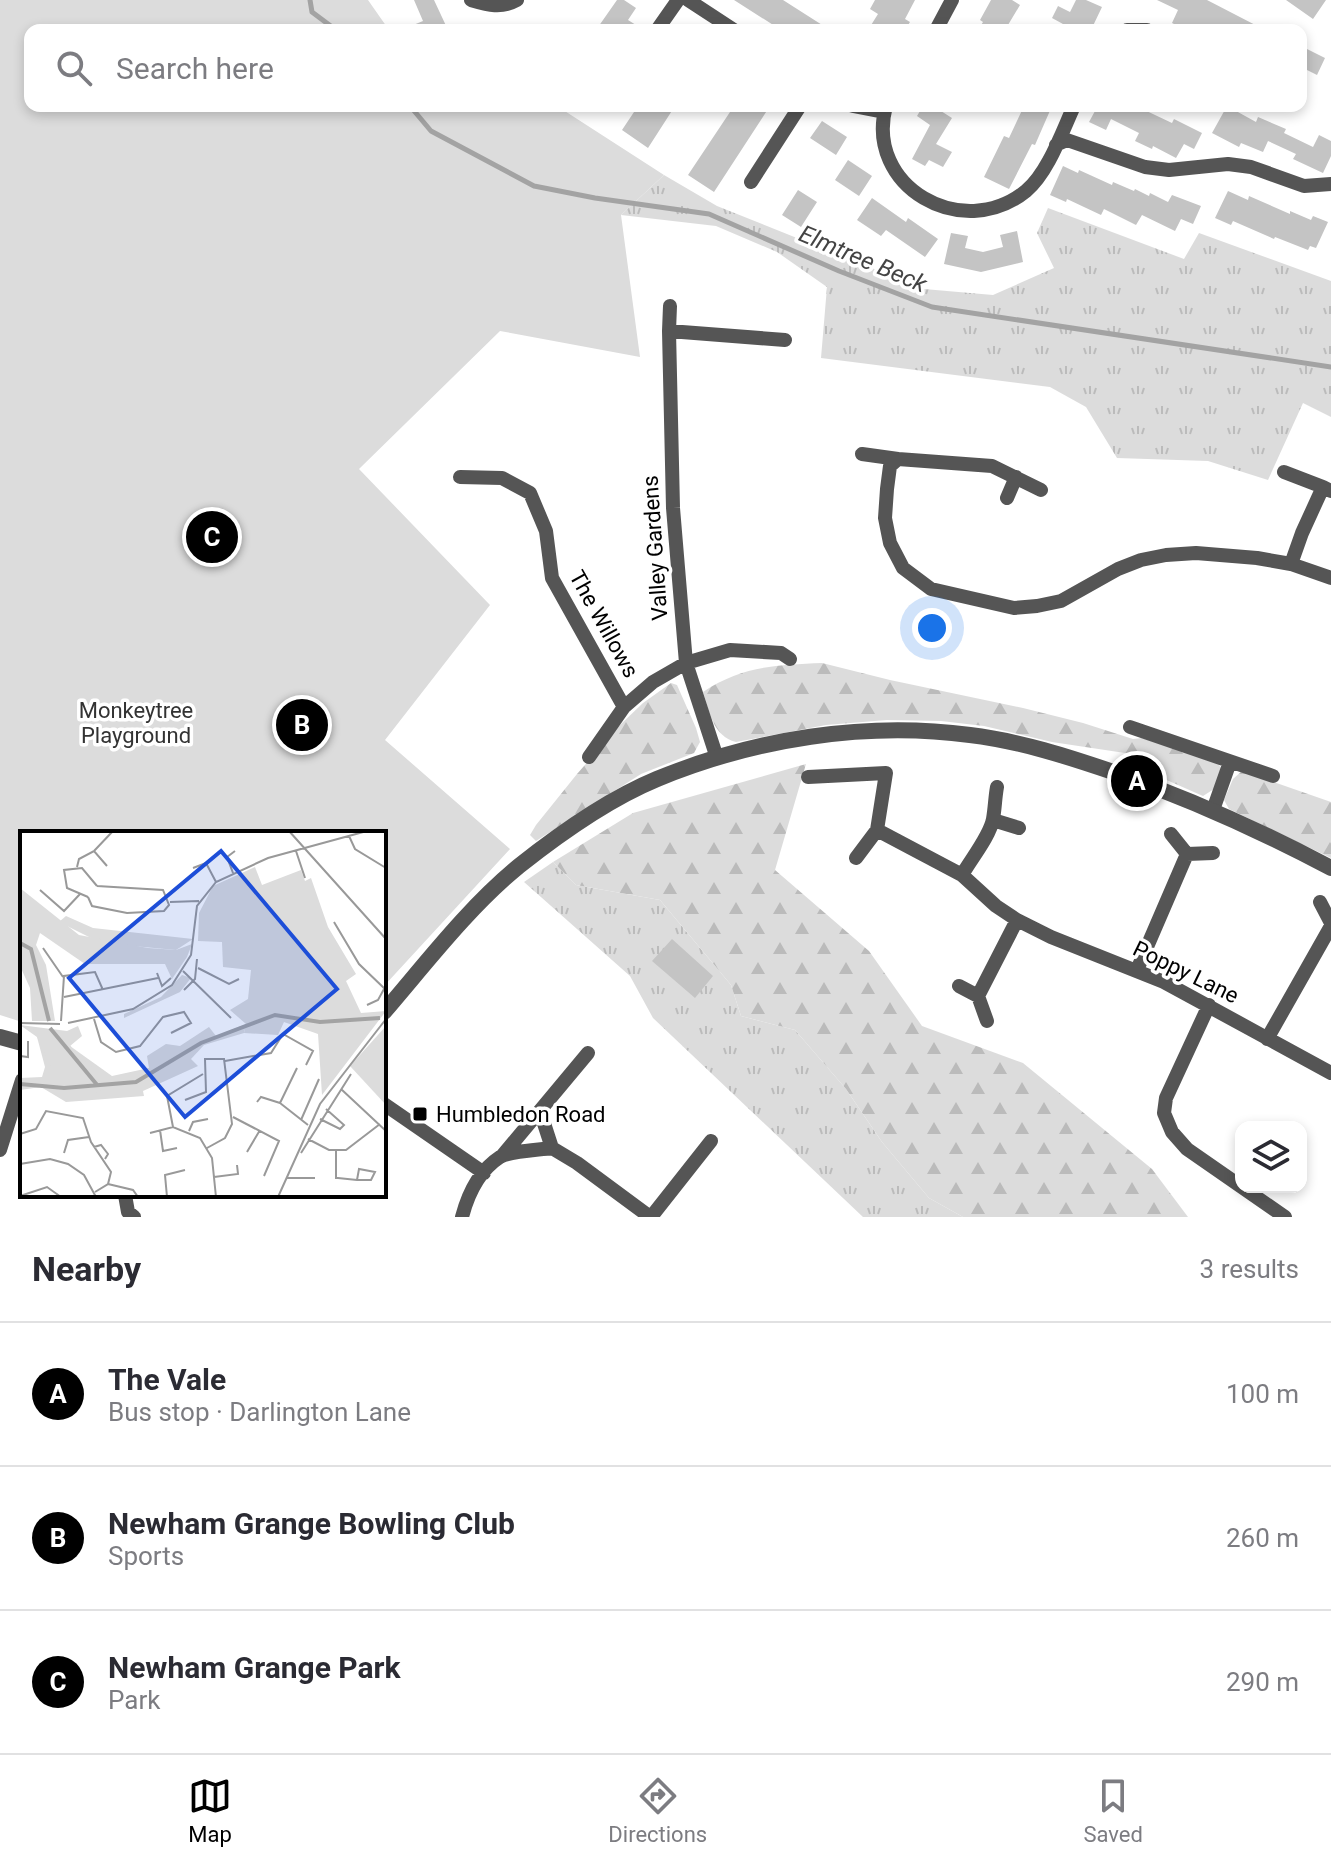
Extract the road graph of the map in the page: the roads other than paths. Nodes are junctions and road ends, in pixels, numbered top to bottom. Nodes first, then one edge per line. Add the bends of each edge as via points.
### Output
1 (471, 0) edge
2 (517, 0) edge
3 (678, 0) edge
4 (688, 0) edge
5 (952, 0) edge
6 (661, 24) edge
7 (725, 24) edge
8 (939, 24) edge
9 (796, 112) edge
10 (885, 112) edge
11 (1071, 112) edge
12 (1056, 145) junction
13 (751, 182) dead end
14 (1331, 184) edge
15 (670, 306) dead end
16 (669, 331) junction
17 (785, 340) dead end
18 (862, 454) dead end
19 (898, 459) junction
20 (1284, 472) dead end
21 (460, 477) dead end
22 (1016, 477) junction
23 (1327, 489) edge
24 (1041, 490) dead end
25 (1007, 498) dead end
26 (1291, 564) junction
27 (1331, 578) edge
28 (790, 659) dead end
29 (686, 663) junction
30 (624, 707) junction
31 (1130, 727) dead end
32 (589, 757) dead end
33 (717, 758) junction
34 (1230, 762) junction
35 (1273, 776) dead end
36 (808, 777) dead end
37 (997, 787) dead end
38 (1213, 810) junction
39 (993, 820) junction
40 (1019, 828) dead end
41 (877, 830) junction
42 (1171, 834) dead end
43 (1213, 853) dead end
44 (1187, 854) junction
45 (856, 858) dead end
46 (1331, 868) edge
47 (962, 875) junction
48 (1320, 902) dead end
49 (1017, 920) junction
50 (1331, 924) edge
51 (1137, 970) junction
52 (959, 986) dead end
53 (978, 996) junction
54 (1209, 1005) junction
55 (386, 1010) edge
56 (987, 1021) dead end
57 (0, 1037) edge
58 (1267, 1039) junction
59 (20, 1042) edge
60 (588, 1053) dead end
61 (1331, 1073) edge
62 (20, 1087) edge
63 (386, 1105) edge
64 (540, 1111) junction
65 (711, 1141) dead end
66 (552, 1148) junction
67 (0, 1150) edge
68 (502, 1156) junction
69 (484, 1173) junction
70 (125, 1197) edge
71 (134, 1217) edge
72 (462, 1217) edge
73 (650, 1217) edge
74 (1285, 1217) edge

1 - 2 street via 493,7
3 - 6 street
4 - 7 street
5 - 8 street
9 - 13 street
10 - 12 street via 883,133 897,173 930,203 953,211 978,212 1016,199 1039,177
11 - 12 street
12 - 14 street via 1067,140 1145,167 1228,164 1304,186
15 - 16 street, Valley Gardens
16 - 17 street
16 - 29 street, Valley Gardens via 673,508
18 - 19 street
19 - 22 street via 992,466
19 - 26 street via 890,466 887,489 890,543 903,568 931,589 1014,608 1061,601 1118,569 1166,555 1226,555
20 - 23 street
21 - 30 street, The Willows via 502,478 530,493 546,531 552,578
22 - 24 street
22 - 25 street
23 - 26 street
26 - 27 street
28 - 29 street via 781,653 730,650
29 - 30 street
29 - 33 street, Valley Gardens
30 - 32 street
31 - 34 street
33 - 38 street via 834,734 897,730 971,735 1060,753
33 - 55 street via 655,780 547,845 457,926
34 - 35 street
34 - 38 street
36 - 41 street via 886,773
37 - 39 street
38 - 46 street
39 - 40 street
39 - 47 street
41 - 45 street
41 - 47 street, Poppy Lane
42 - 44 street
43 - 44 street
44 - 51 street
47 - 49 street, Poppy Lane
48 - 50 street
49 - 51 street, Poppy Lane
49 - 53 street
50 - 58 street
51 - 54 street, Poppy Lane
52 - 53 street
53 - 56 street
54 - 58 street, Poppy Lane
54 - 74 street via 1164,1113 1187,1149
57 - 59 street
58 - 61 street, Poppy Lane
60 - 64 street
62 - 67 street
63 - 69 street
64 - 66 street
64 - 68 street
65 - 73 street
66 - 68 street
66 - 73 street
68 - 69 street
69 - 72 street
70 - 71 street

